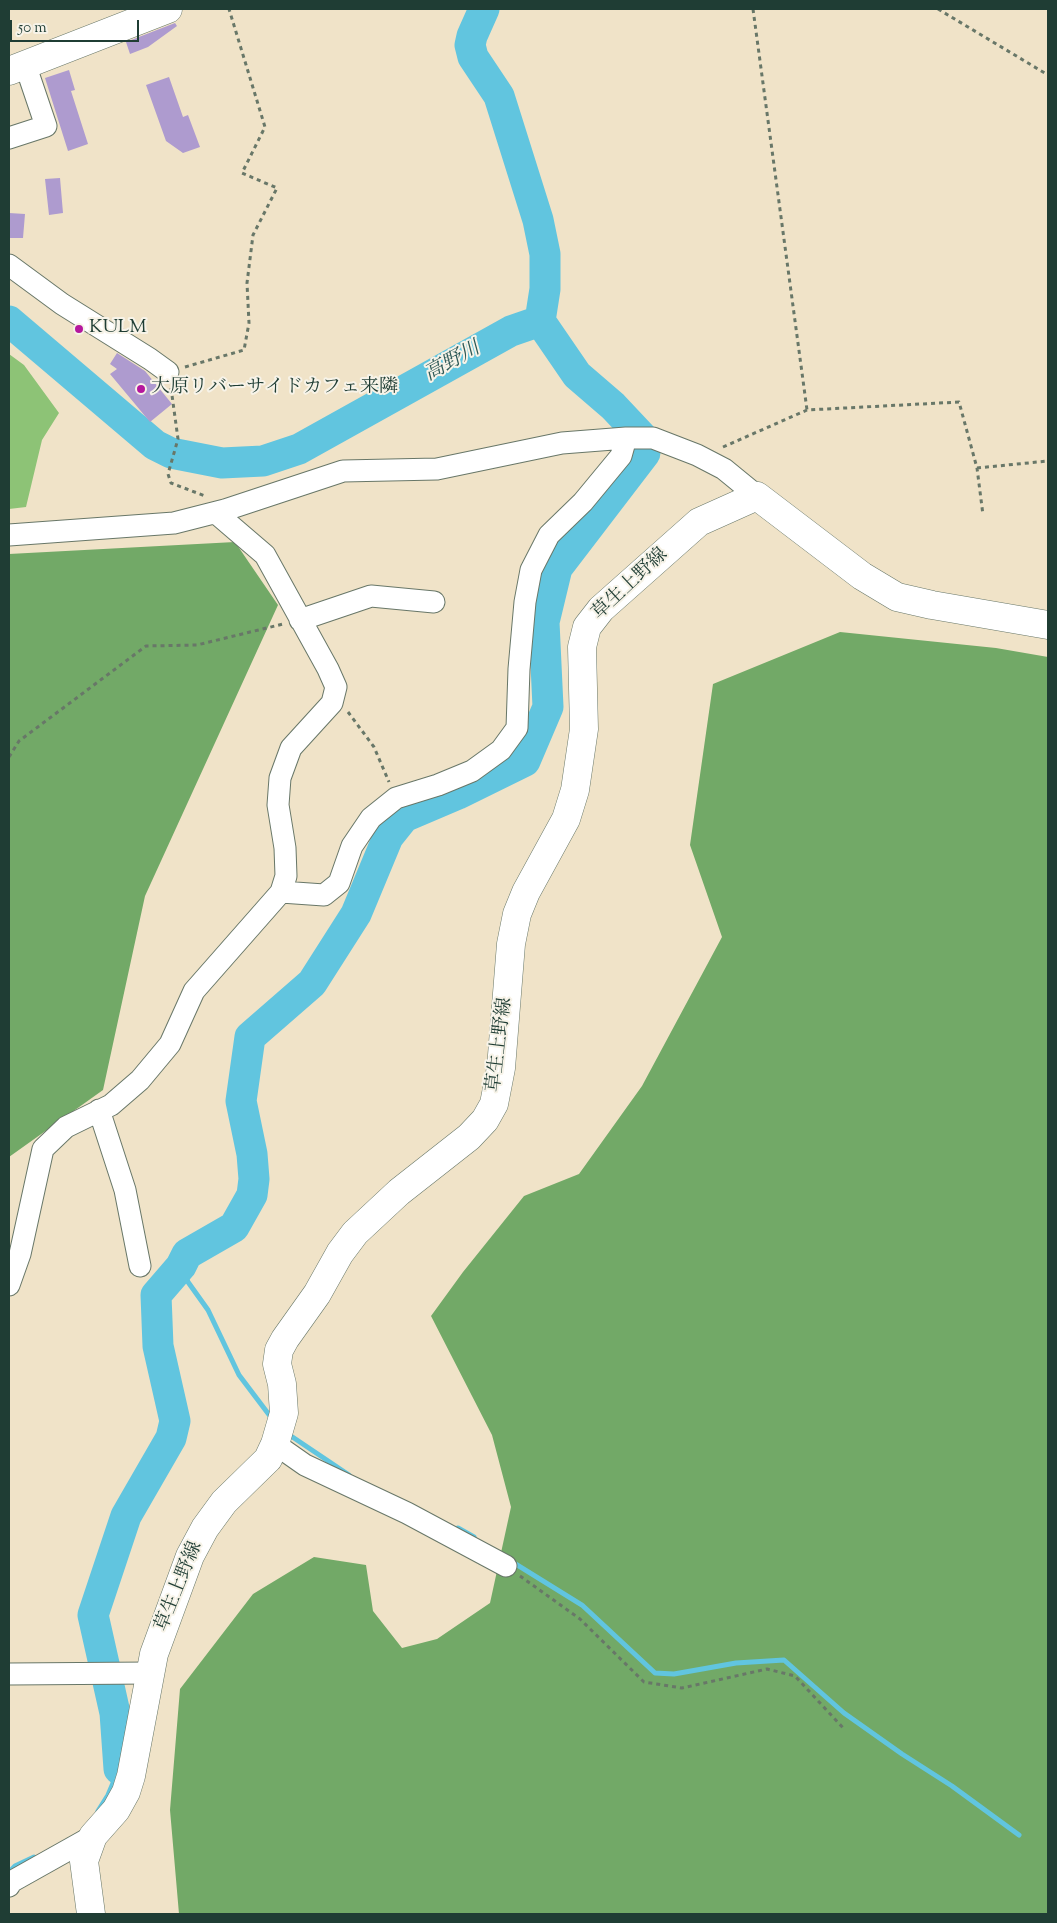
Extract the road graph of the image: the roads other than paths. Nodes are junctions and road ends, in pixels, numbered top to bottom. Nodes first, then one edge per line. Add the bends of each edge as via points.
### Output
1 (168, 9) edge
2 (17, 67) edge
3 (9, 138) edge
4 (9, 265) edge
5 (168, 372) road end
6 (626, 438) junction
7 (757, 496) junction
8 (216, 513) junction
9 (9, 535) edge
10 (434, 602) dead end
11 (300, 620) junction
12 (1048, 625) edge
13 (281, 892) junction
14 (99, 1110) junction
15 (140, 1266) dead end
16 (9, 1285) edge
17 (275, 1444) junction
18 (506, 1566) road end
19 (151, 1673) junction
20 (9, 1674) edge
21 (93, 1836) junction
22 (9, 1886) edge
23 (91, 1914) edge

1 - 2 main road
2 - 3 street via 46,126
4 - 5 street via 62,304
6 - 7 street via 653,438 698,455 724,469
6 - 8 street via 562,443 437,469 343,471
6 - 13 street via 621,456 583,502 549,535 531,570 524,612 517,728 501,750 472,771 438,786 396,798 371,818 352,846 339,884 324,895
7 - 12 main road via 862,576 897,597
7 - 17 main road, 草生上野線 via 699,522 601,609 587,627 582,647 584,729 576,790 566,819 526,892 518,914 511,944 501,1068 494,1104 485,1120 468,1137 399,1192 355,1233 340,1253 279,1350 277,1364 284,1414
8 - 9 street via 174,523
8 - 11 street via 265,555
10 - 11 street via 371,596
11 - 13 street via 336,687 332,703 291,748 280,778 278,805 286,876
13 - 14 street via 194,991 170,1044 140,1080 111,1105
14 - 15 street via 125,1190
14 - 16 street via 66,1127 42,1149 20,1254
17 - 18 street via 306,1465 407,1513
17 - 19 main road, 草生上野線 via 268,1459 224,1502 205,1528 190,1556 154,1654
19 - 20 street
19 - 21 main road, 草生上野線 via 126,1792 116,1810
21 - 22 street
21 - 23 main road, 草生上野線 via 84,1861

